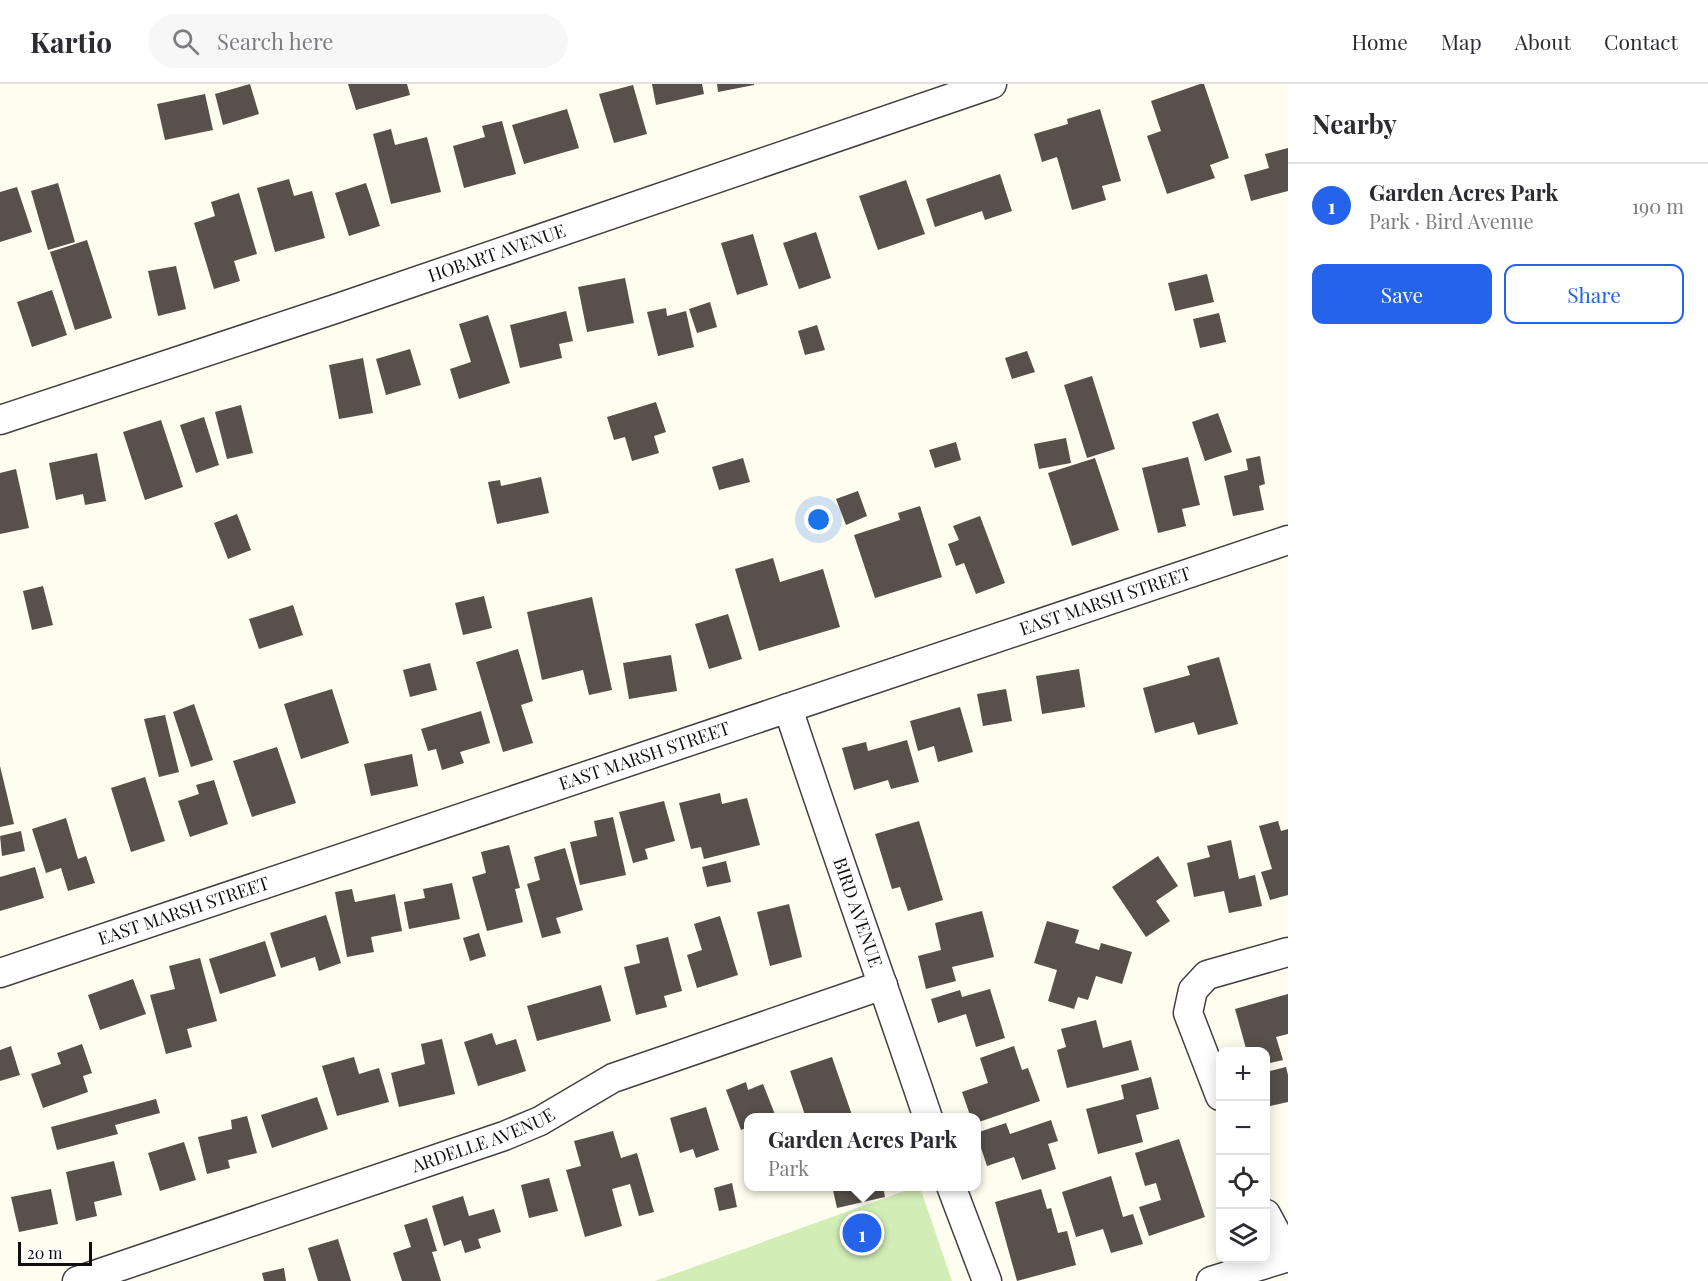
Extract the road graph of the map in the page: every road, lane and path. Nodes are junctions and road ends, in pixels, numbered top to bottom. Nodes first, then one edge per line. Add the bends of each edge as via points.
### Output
1 (992, 84) edge
2 (0, 420) edge
3 (1288, 540) edge
4 (788, 708) junction
5 (1288, 952) edge
6 (0, 973) edge
7 (883, 985) junction
8 (1216, 1083) edge
9 (926, 1113) edge
10 (953, 1191) edge
11 (1270, 1222) edge
12 (1288, 1256) edge
13 (77, 1281) edge
14 (987, 1281) edge
15 (1211, 1281) edge

1 - 2 street, HOBART AVENUE via 346,306
3 - 4 street, EAST MARSH STREET
4 - 6 street, EAST MARSH STREET
4 - 7 street, BIRD AVENUE
5 - 8 street via 1207,975 1193,990 1188,1013
7 - 9 street, BIRD AVENUE
7 - 13 street, ARDELLE AVENUE via 613,1078 540,1121 504,1136
10 - 14 street
11 - 12 street
12 - 15 street

